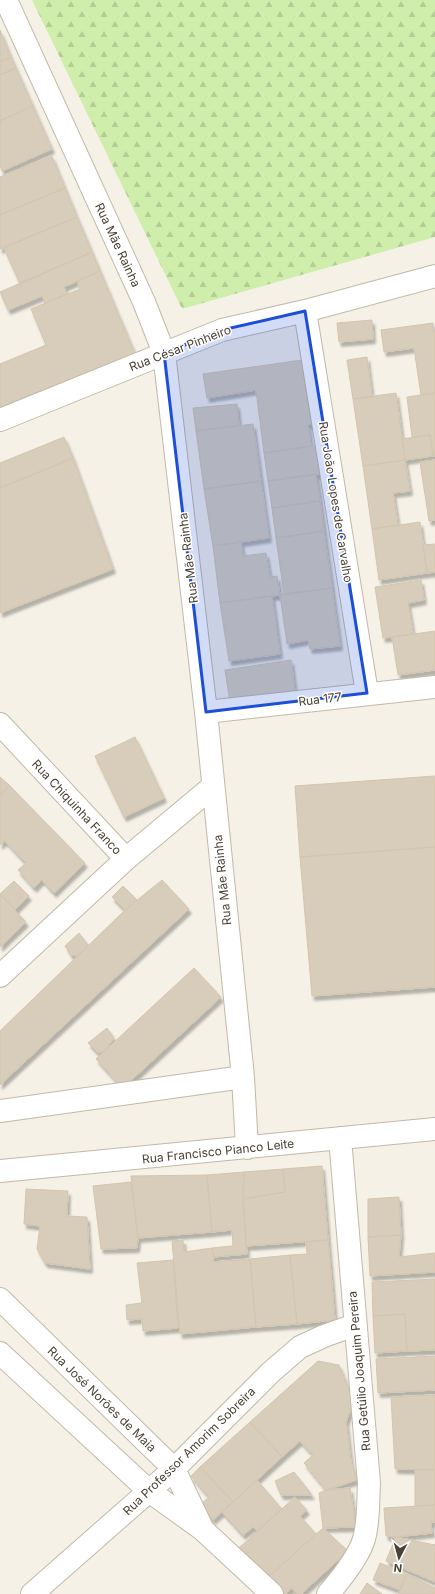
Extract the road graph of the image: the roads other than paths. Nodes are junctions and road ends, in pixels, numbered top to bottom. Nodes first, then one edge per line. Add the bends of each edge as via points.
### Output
1 (6, 0) edge
2 (435, 276) edge
3 (305, 310) junction
4 (164, 353) junction
5 (0, 420) edge
6 (435, 687) edge
7 (367, 693) junction
8 (206, 712) junction
9 (0, 724) edge
10 (212, 787) junction
11 (126, 859) junction
12 (0, 976) edge
13 (243, 1077) junction
14 (0, 1111) edge
15 (435, 1129) edge
16 (340, 1138) junction
17 (247, 1148) junction
18 (0, 1171) edge
19 (0, 1299) edge
20 (355, 1325) junction
21 (0, 1353) edge
22 (174, 1469) junction
23 (149, 1491) junction
24 (202, 1529) junction
25 (32, 1594) edge
26 (272, 1594) edge
27 (328, 1594) edge

1 - 4 street, Rua Mãe Rainha via 144,302
2 - 3 street, Rua César Pinheiro
3 - 4 street, Rua César Pinheiro via 222,330
3 - 7 street, Rua João Lopes de Carvalho
4 - 5 street, Rua César Pinheiro
4 - 8 street, Rua Mãe Rainha
6 - 7 street, Rua 177
7 - 8 street, Rua 177
8 - 10 street, Rua Mãe Rainha
9 - 11 street, Rua Chiquinha Franco
10 - 11 street, Rua Chiquinha Franco
10 - 13 street, Rua Mãe Rainha
11 - 12 street
13 - 14 street
13 - 17 street, Rua Mãe Rainha
15 - 16 street, Rua Francisco Pianco Leite
16 - 17 street, Rua Francisco Pianco Leite
16 - 20 street, Rua Getúlio Joaquim Pereira
17 - 18 street, Rua Francisco Pianco Leite
19 - 22 street, Rua José Norões de Maia
20 - 22 street, Rua Professor Amorim Sobreira via 300,1347 271,1372
20 - 27 street, Rua Getúlio Joaquim Pereira via 369,1483 368,1516 364,1540 342,1577
21 - 23 street, Rua José Norões de Maia
22 - 23 street, Rua Professor Amorim Sobreira
22 - 24 street, Rua José Norões de Maia
23 - 24 street, Rua José Norões de Maia
23 - 25 street, Rua Professor Amorim Sobreira
24 - 26 street, Rua José Norões de Maia

